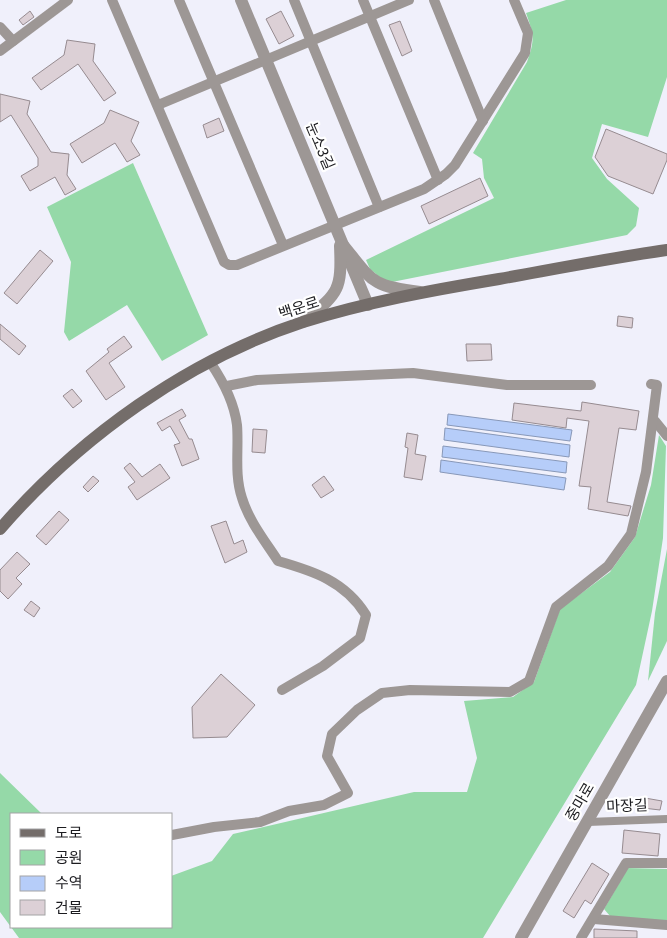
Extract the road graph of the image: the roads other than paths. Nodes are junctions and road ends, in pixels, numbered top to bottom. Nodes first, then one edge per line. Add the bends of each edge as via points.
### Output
1 (68, 0) edge
2 (112, 0) edge
3 (179, 0) edge
4 (241, 0) edge
5 (294, 0) edge
6 (363, 0) edge
7 (409, 0) edge
8 (434, 0) edge
9 (514, 0) edge
10 (370, 16) junction
11 (0, 27) edge
12 (13, 41) junction
13 (312, 42) junction
14 (0, 51) edge
15 (267, 61) junction
16 (215, 83) junction
17 (158, 105) junction
18 (482, 121) junction
19 (438, 180) junction
20 (379, 207) junction
21 (335, 225) junction
22 (283, 245) junction
23 (344, 245) junction
24 (667, 250) edge
25 (635, 254) junction
26 (667, 255) edge
27 (422, 292) junction
28 (368, 305) junction
29 (303, 322) junction
30 (210, 362) junction
31 (651, 384) dead end
32 (591, 385) dead end
33 (227, 386) junction
34 (654, 422) junction
35 (667, 436) edge
36 (0, 529) edge
37 (667, 681) edge
38 (282, 690) dead end
39 (667, 819) edge
40 (588, 822) junction
41 (172, 835) edge
42 (667, 864) edge
43 (594, 918) junction
44 (667, 925) edge
45 (521, 938) edge
46 (581, 938) edge

1 - 12 street
2 - 17 street
3 - 16 street
4 - 15 street, 눈소3길
5 - 13 street
6 - 10 street
7 - 10 street
8 - 18 street
9 - 18 street via 528,33 528,43
10 - 13 street
10 - 19 street
11 - 12 street
12 - 14 street
13 - 15 street
13 - 20 street
15 - 16 street
15 - 21 street, 눈소3길
16 - 17 street
16 - 22 street
17 - 22 street via 224,262 237,265
18 - 19 street via 455,165
19 - 20 street
20 - 21 street
21 - 22 street
21 - 23 street, 눈소3길
23 - 27 street via 376,283 386,288
23 - 28 street, 눈소3길
23 - 29 street via 340,246 339,286 332,299
24 - 25 main road, 백운로
25 - 26 street
25 - 27 main road, 백운로
27 - 28 main road, 백운로
28 - 29 main road, 백운로
29 - 30 main road, 백운로
30 - 33 street
30 - 36 main road, 백운로 via 104,429 37,488
31 - 34 street via 657,386
32 - 33 street via 507,385 413,373 257,380
33 - 38 street via 236,424 236,467 242,497 258,531 278,561 317,573 336,583 366,615 360,638 323,666
34 - 35 street
34 - 41 street via 646,472 630,534 608,566 556,607 529,681 510,692 410,690 382,693 357,710 332,734 327,756 348,793 324,804 289,811 260,822
37 - 40 street, 중마로
39 - 40 street, 마장길
40 - 45 street, 중마로
42 - 43 street via 626,863
43 - 44 street
43 - 46 street

